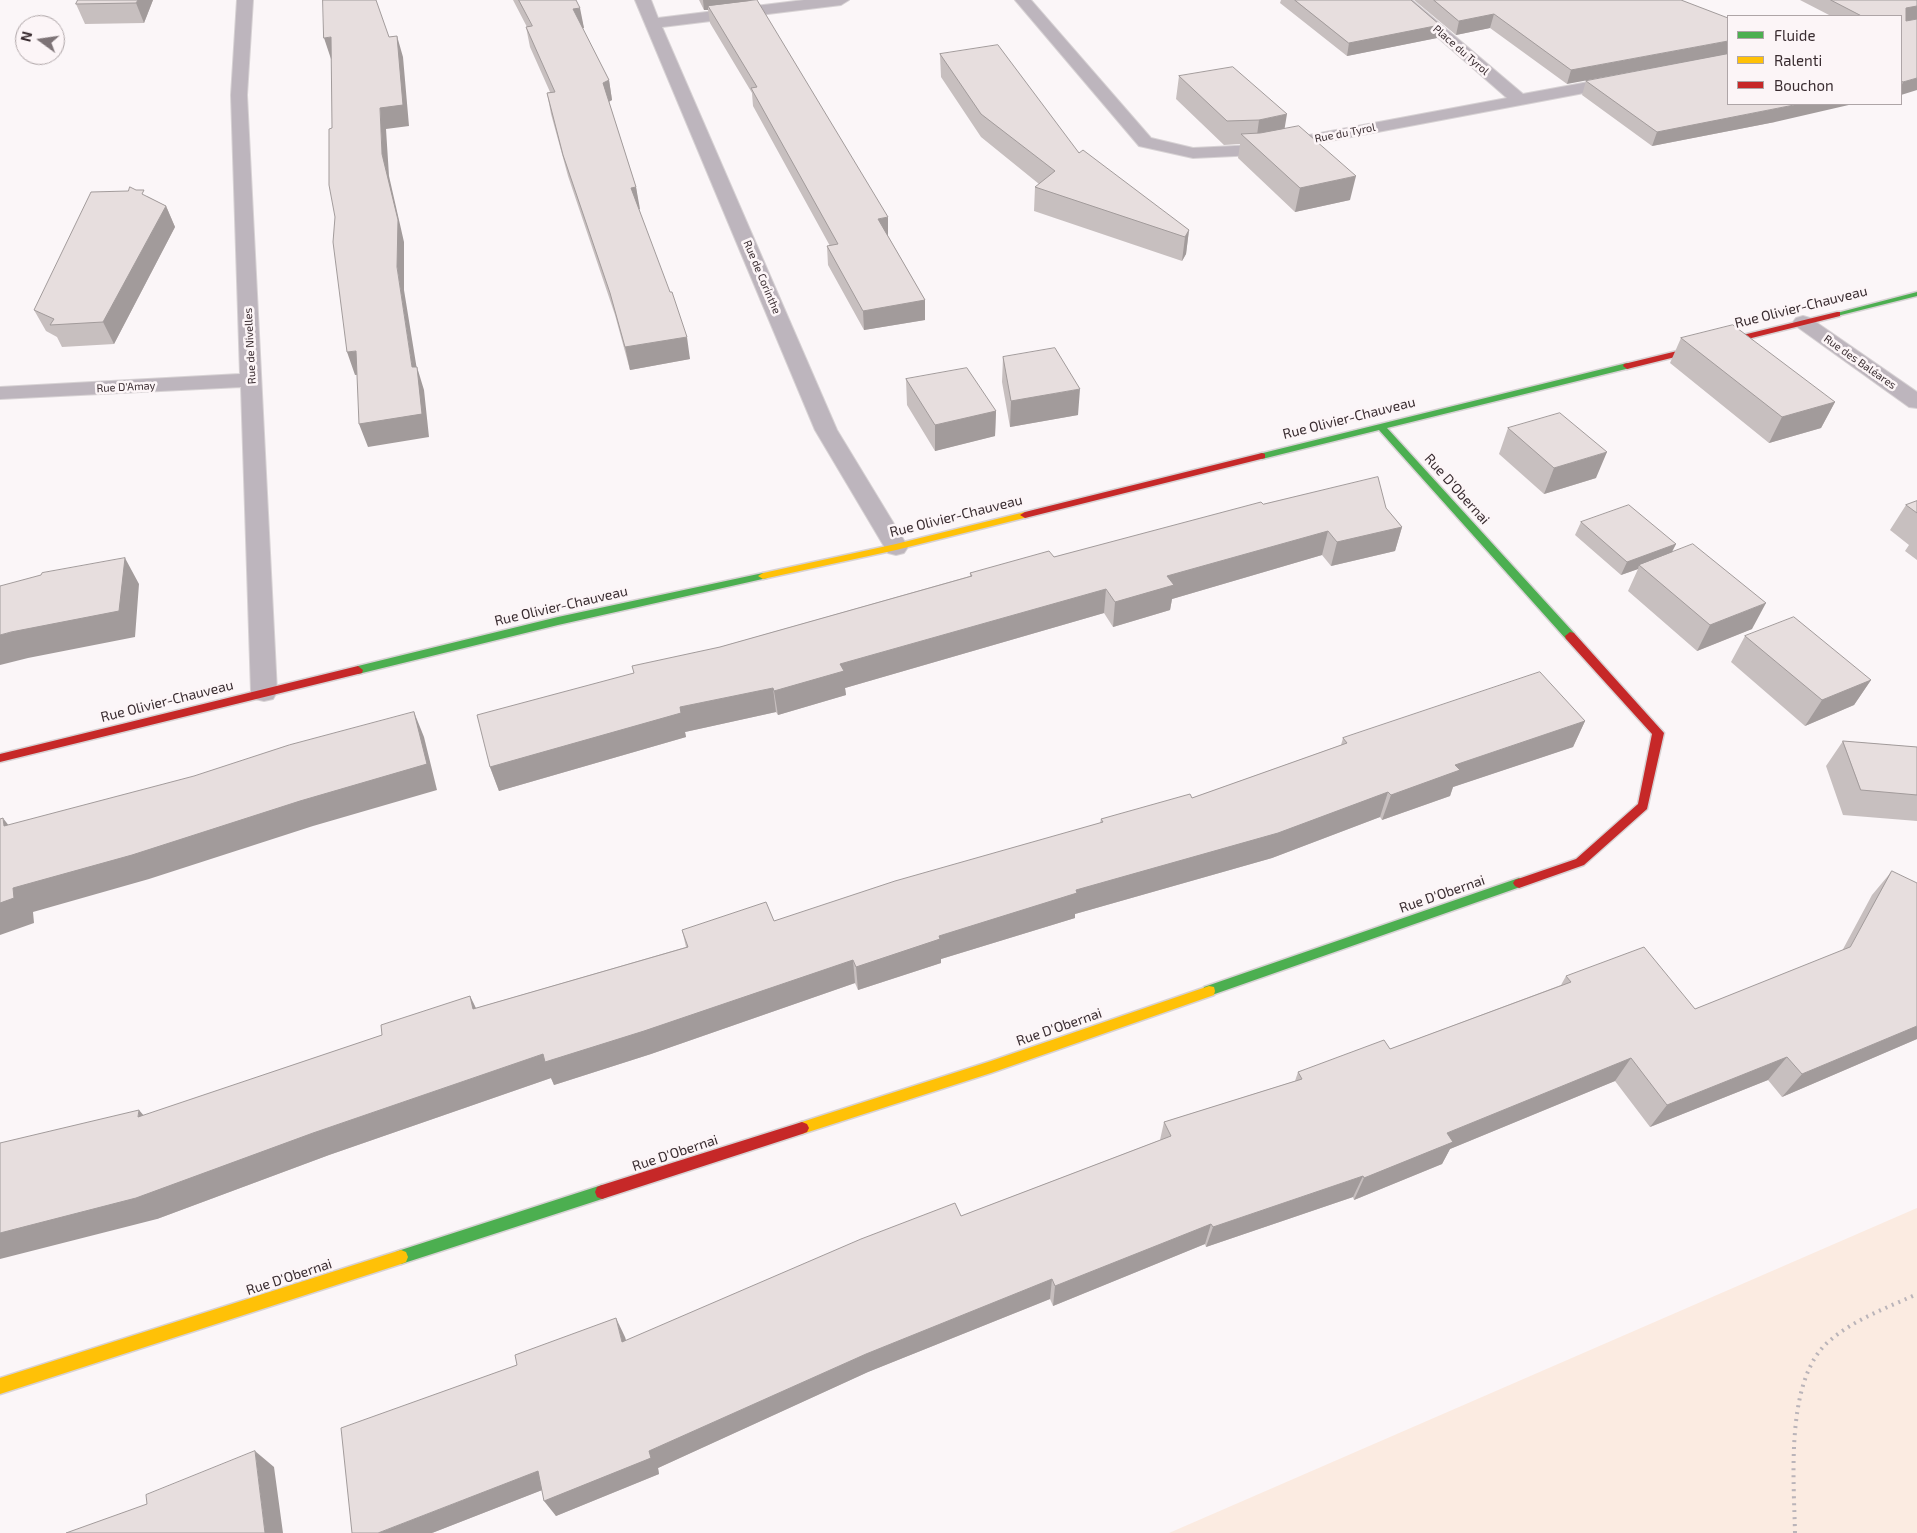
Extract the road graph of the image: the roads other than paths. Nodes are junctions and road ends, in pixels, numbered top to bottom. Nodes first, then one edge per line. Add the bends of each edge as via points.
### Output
1 (244, 0) edge
2 (643, 0) edge
3 (841, 0) edge
4 (1023, 0) edge
5 (1403, 0) edge
6 (654, 23) junction
7 (1634, 78) edge
8 (1520, 100) junction
9 (1917, 294) edge
10 (1803, 322) junction
11 (252, 380) junction
12 (0, 393) edge
13 (1917, 402) edge
14 (1380, 426) junction
15 (896, 547) junction
16 (264, 692) junction
17 (0, 758) edge
18 (0, 1386) edge

1 - 11 street, Rue de Nivelles via 239,95
2 - 6 street, Rue de Corinthe
3 - 6 street
4 - 8 street, Rue du Tyrol via 1145,142 1193,153 1256,150
5 - 8 street, Place du Tyrol
6 - 15 street, Rue de Corinthe via 826,430
7 - 8 street, Rue du Tyrol
9 - 10 street, Rue Olivier-Chauveau
10 - 13 street, Rue des Baléares
10 - 14 street, Rue Olivier-Chauveau
11 - 12 street, Rue D'Amay
11 - 16 street, Rue de Nivelles
14 - 15 street, Rue Olivier-Chauveau
14 - 18 street, Rue D'Obernai via 1658,733 1643,806 1580,862 991,1067
15 - 16 street, Rue Olivier-Chauveau via 558,621
16 - 17 street, Rue Olivier-Chauveau

